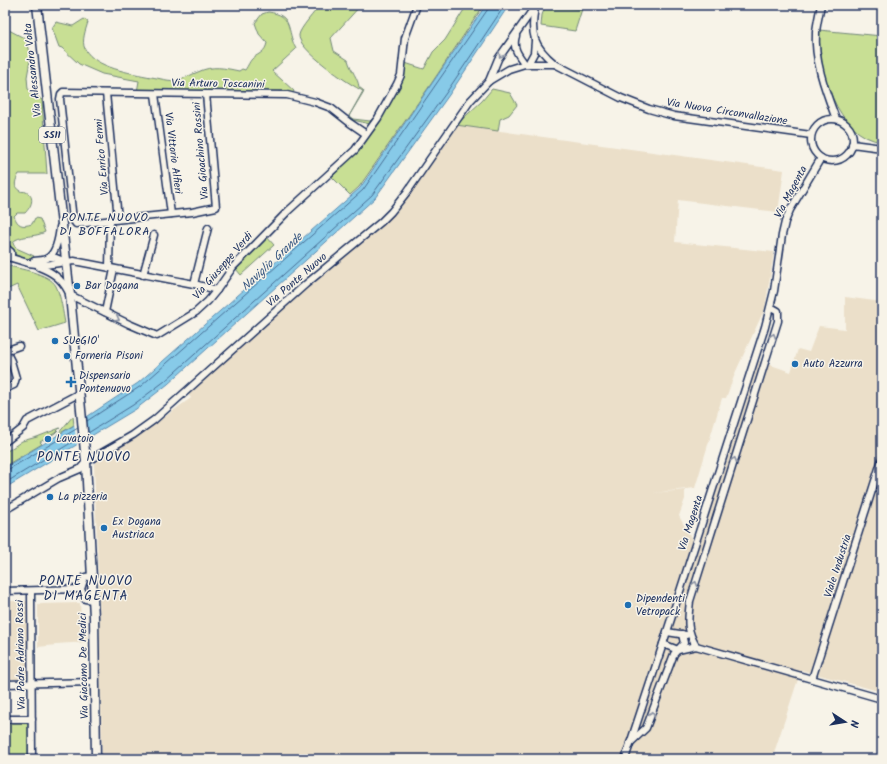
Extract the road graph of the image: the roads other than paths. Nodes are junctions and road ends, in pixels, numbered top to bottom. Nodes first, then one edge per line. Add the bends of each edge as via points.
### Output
1 (37, 5) edge
2 (417, 5) edge
3 (821, 5) edge
4 (536, 6) edge
5 (518, 30) junction
6 (534, 38) junction
7 (526, 64) junction
8 (555, 64) junction
9 (489, 81) junction
10 (106, 93) junction
11 (155, 94) junction
12 (206, 94) junction
13 (836, 119) junction
14 (366, 134) junction
15 (811, 135) junction
16 (852, 144) junction
17 (882, 148) edge
18 (66, 155) junction
19 (54, 157) junction
20 (821, 158) junction
21 (171, 214) junction
22 (61, 215) junction
23 (118, 219) junction
24 (110, 220) junction
25 (208, 228) dead end
26 (154, 235) dead end
27 (5, 248) edge
28 (8, 257) edge
29 (50, 257) junction
30 (66, 262) junction
31 (28, 263) junction
32 (111, 269) junction
33 (144, 275) junction
34 (194, 284) junction
35 (217, 290) junction
36 (70, 294) junction
37 (771, 307) junction
38 (105, 312) junction
39 (19, 346) dead end
40 (5, 351) edge
41 (5, 389) edge
42 (80, 393) junction
43 (5, 442) edge
44 (882, 459) edge
45 (86, 462) junction
46 (5, 510) edge
47 (93, 576) junction
48 (81, 589) junction
49 (5, 591) edge
50 (30, 591) junction
51 (93, 600) junction
52 (667, 632) junction
53 (682, 634) junction
54 (690, 636) junction
55 (663, 644) junction
56 (696, 646) junction
57 (678, 650) junction
58 (812, 679) junction
59 (95, 682) junction
60 (32, 683) junction
61 (5, 684) edge
62 (882, 698) edge
63 (5, 719) edge
64 (32, 719) junction
65 (629, 744) junction
66 (32, 759) edge
67 (96, 759) edge
68 (625, 759) edge

1 - 19 main road, Via Alessandro Volta / SS11
2 - 14 street, Via Giuseppe Verdi via 405,38 401,76 378,118
3 - 13 street via 816,33 817,51 826,94
4 - 5 street, Via Ponte Nuovo
4 - 6 street, Via Ponte Nuovo via 532,22
5 - 7 street, Via Ponte Nuovo via 514,40 515,50
5 -> 9 street, Via Ponte Nuovo via 498,59
6 - 7 street, Via Ponte Nuovo via 534,53
6 - 8 street via 541,50
7 - 8 street, Via Ponte Nuovo
7 - 9 street, Via Ponte Nuovo via 508,69
8 - 15 street, Via Nuova Circonvallazione via 621,98 674,116
9 - 45 street, Via Ponte Nuovo via 470,102 387,217 306,284 154,420
10 - 11 street, Via Arturo Toscanini
10 - 18 street, Via Arturo Toscanini via 67,91 61,94
10 - 23 street, Via Enrico Fermi
11 - 12 street, Via Arturo Toscanini
11 - 21 street, Via Vittorio Alfieri
12 - 14 street, Via Arturo Toscanini via 287,95 331,108
12 - 21 street, Via Gioachino Rossini via 216,207
13 - 15 street via 818,124
13 - 16 street via 851,131
14 - 35 street, Via Giuseppe Verdi via 355,150 288,211 233,267
15 - 20 street via 812,148
16 - 17 street
16 - 20 street via 850,150 840,159 834,161
18 - 19 street
18 - 24 street via 73,220 76,224
19 - 22 main road, Via Alessandro Volta / SS11
20 - 37 street, Via Magenta via 785,222
21 - 23 street
22 - 29 street via 57,243
22 - 30 main road, Via Alessandro Volta / SS11
23 - 24 street
24 - 32 street
25 - 34 street
26 - 33 street
27 - 28 street via 11,252
28 - 31 street
29 - 30 street
29 - 31 street
30 - 31 street via 45,265
30 - 32 street via 74,261
30 - 36 main road, Via Alessandro Volta / SS11
31 - 36 street via 57,276
32 - 33 street
32 - 38 street
33 - 34 street
34 - 35 street
38 -> 35 street, Via Giuseppe Verdi via 159,336 196,312
36 - 38 street, Via Giuseppe Verdi
36 - 42 main road, SS11
37 - 52 street, Via Magenta
54 -> 37 street, Via Magenta via 690,601 778,321 778,311
39 - 40 street
40 - 41 street via 16,378 14,385
42 - 43 street via 28,421
42 - 45 main road, Via Giacomo De Medici / SS11
44 - 58 street, Viale Industria
45 - 46 street, Via Ponte Nuovo via 80,468
45 - 47 main road, Via Giacomo De Medici
47 - 48 street via 85,578
47 - 51 main road, Via Giacomo De Medici
48 - 50 street
48 - 51 street via 85,599
49 - 50 street
50 - 60 street, Via Padre Adriano Rossi
51 - 59 main road, Via Giacomo De Medici
52 - 53 street
52 - 55 street, Via Magenta
53 - 54 street
53 - 57 street via 684,643
54 - 56 street
55 - 57 street
55 - 65 street, Via Magenta
56 - 57 street
56 - 58 street
65 -> 57 street via 646,728 674,654
58 - 62 street
59 - 60 street
59 - 67 main road, Via Giacomo De Medici
60 - 61 street
60 - 64 street, Via Padre Adriano Rossi
63 - 64 street
64 - 66 street, Via Padre Adriano Rossi
65 - 68 street, Via Magenta

